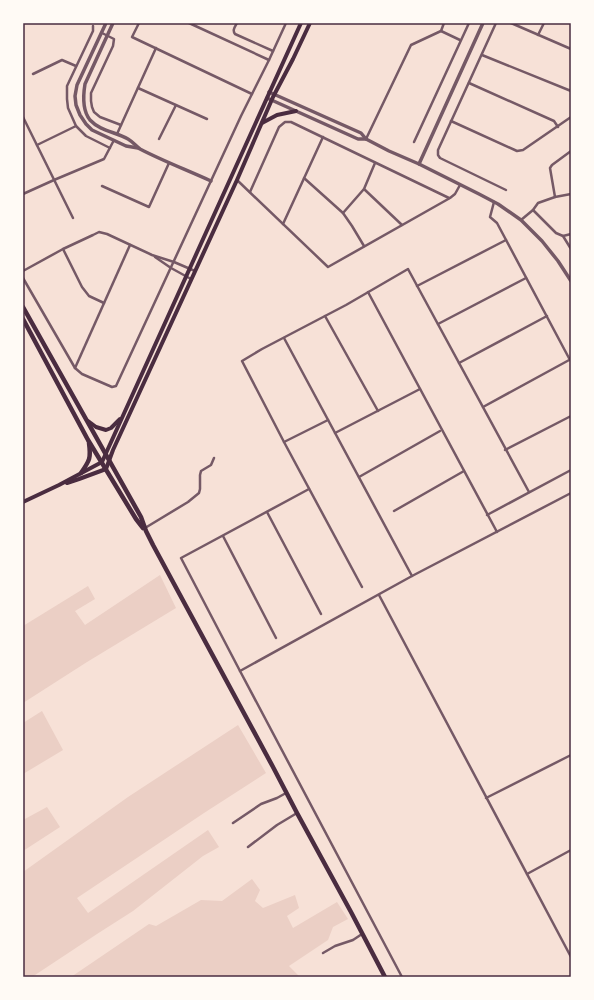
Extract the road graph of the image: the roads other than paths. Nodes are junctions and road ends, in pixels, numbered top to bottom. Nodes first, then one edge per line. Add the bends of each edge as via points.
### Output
1 (106, 23) edge
2 (113, 23) edge
3 (139, 23) edge
4 (189, 23) edge
5 (237, 23) edge
6 (286, 23) edge
7 (301, 23) edge
8 (310, 23) edge
9 (444, 23) edge
10 (469, 23) edge
11 (482, 23) edge
12 (496, 23) edge
13 (511, 23) edge
14 (544, 23) edge
15 (93, 26) dead end
16 (441, 31) junction
17 (102, 33) junction
18 (107, 35) junction
19 (538, 35) junction
20 (460, 40) junction
21 (156, 48) junction
22 (571, 49) edge
23 (274, 51) junction
24 (482, 55) junction
25 (269, 60) junction
26 (76, 66) junction
27 (33, 74) dead end
28 (469, 83) junction
29 (138, 88) junction
30 (571, 91) edge
31 (269, 92) junction
32 (252, 94) junction
33 (274, 94) junction
34 (267, 98) junction
35 (272, 100) junction
36 (176, 105) junction
37 (296, 111) junction
38 (23, 117) edge
39 (571, 117) edge
40 (208, 119) dead end
41 (451, 122) junction
42 (262, 123) junction
43 (121, 125) junction
44 (76, 126) junction
45 (558, 127) junction
46 (116, 134) junction
47 (323, 137) junction
48 (159, 139) dead end
49 (366, 139) junction
50 (114, 140) junction
51 (414, 142) dead end
52 (37, 145) junction
53 (110, 148) junction
54 (139, 148) junction
55 (571, 151) edge
56 (169, 163) junction
57 (375, 163) junction
58 (419, 164) junction
59 (304, 178) junction
60 (54, 180) junction
61 (237, 180) junction
62 (211, 181) junction
63 (460, 184) junction
64 (102, 186) dead end
65 (364, 189) junction
66 (506, 190) dead end
67 (250, 192) junction
68 (23, 194) edge
69 (571, 194) edge
70 (450, 198) junction
71 (555, 198) junction
72 (494, 202) junction
73 (533, 210) junction
74 (343, 213) junction
75 (73, 218) dead end
76 (521, 220) junction
77 (283, 224) junction
78 (402, 225) junction
79 (571, 234) edge
80 (563, 236) junction
81 (506, 240) junction
82 (130, 245) junction
83 (364, 246) junction
84 (62, 249) junction
85 (571, 249) edge
86 (152, 255) junction
87 (174, 262) junction
88 (171, 268) junction
89 (189, 268) junction
90 (23, 271) edge
91 (195, 271) junction
92 (186, 276) junction
93 (23, 278) edge
94 (526, 278) junction
95 (192, 280) junction
96 (571, 281) edge
97 (417, 286) junction
98 (368, 292) junction
99 (104, 303) junction
100 (23, 307) edge
101 (325, 316) junction
102 (547, 316) junction
103 (23, 319) edge
104 (438, 324) junction
105 (284, 338) junction
106 (571, 360) edge
107 (459, 363) junction
108 (75, 368) junction
109 (420, 389) junction
110 (482, 407) junction
111 (378, 411) junction
112 (571, 416) edge
113 (122, 417) junction
114 (87, 420) junction
115 (328, 420) junction
116 (440, 432) dead end
117 (335, 434) junction
118 (88, 440) junction
119 (284, 442) junction
120 (506, 450) junction
121 (105, 454) junction
122 (214, 458) dead end
123 (109, 461) junction
124 (102, 462) junction
125 (106, 469) junction
126 (571, 470) edge
127 (464, 471) junction
128 (81, 472) junction
129 (359, 477) junction
130 (59, 484) junction
131 (309, 489) junction
132 (528, 492) junction
133 (571, 493) edge
134 (23, 502) edge
135 (394, 510) dead end
136 (268, 512) junction
137 (487, 515) junction
138 (145, 529) junction
139 (497, 532) junction
140 (223, 536) junction
141 (412, 576) junction
142 (362, 587) dead end
143 (379, 595) junction
144 (321, 614) dead end
145 (276, 638) dead end
146 (240, 671) junction
147 (571, 755) edge
148 (286, 793) junction
149 (486, 798) junction
150 (296, 813) junction
151 (233, 823) dead end
152 (248, 847) dead end
153 (571, 850) edge
154 (527, 874) junction
155 (362, 933) junction
156 (323, 953) dead end
157 (571, 957) edge
158 (385, 977) edge
159 (402, 977) edge

1 - 17 street
2 - 18 street
3 - 21 street via 132,37
4 - 25 street
5 - 23 street via 235,34
6 - 23 street
7 - 31 main road
8 - 33 main road
9 - 16 street
10 - 20 street
11 - 58 street
12 - 24 street
13 - 19 street
14 - 19 street
15 - 26 street
16 - 20 street
16 - 49 street via 411,44
17 - 18 street
17 - 50 street via 77,86 75,96 80,116 86,124 92,130
18 - 43 street via 114,38 113,46 91,93 92,107 100,117
18 - 46 street via 85,84 83,102 85,111 97,126
19 - 22 street
20 - 51 street
21 - 29 street
21 - 32 street
23 - 25 street
24 - 28 street
24 - 30 street
25 - 32 street
26 - 27 street via 62,60
26 - 44 street via 67,86 67,100
28 - 41 street
28 - 45 street via 554,121
29 - 36 street
29 - 43 street
31 - 33 street
31 - 34 main road
32 - 62 street
33 - 35 main road
33 - 49 street via 361,133
34 - 35 street
34 - 89 main road
35 - 37 street
35 - 42 main road
36 - 40 street
36 - 48 street
37 - 42 main road via 277,115
37 - 49 street via 358,139
38 - 52 street
39 - 45 street
41 - 45 street via 520,151
41 - 66 street via 438,150 440,158
42 - 61 main road
43 - 46 street
44 - 52 street
44 - 53 street via 86,136
46 - 54 street
47 - 57 street
47 - 59 street
47 - 67 street via 285,122 279,127
49 - 58 street
50 - 53 street
50 - 54 street via 126,146
52 - 60 street
53 - 60 street via 104,159
54 - 56 street
55 - 71 street via 550,168
56 - 62 street
56 - 64 street via 149,207
57 - 65 street
57 - 70 street
58 - 63 street
59 - 74 street
59 - 77 street
60 - 68 street
60 - 75 street
61 - 67 street
61 - 91 main road
62 - 87 street
63 - 70 street
63 - 72 street
65 - 74 street
65 - 78 street
67 - 77 street
69 - 71 street
70 - 78 street
71 - 73 street via 538,203
72 - 76 street
72 - 81 street via 490,217 497,223
73 - 76 street
73 - 80 street via 556,233
74 - 83 street
76 - 96 street via 542,241
77 - 83 street via 328,267
78 - 83 street
79 - 80 street
80 - 85 street
81 - 94 street
81 - 97 street
82 - 84 street via 99,232
82 - 86 street
82 - 99 street
84 - 90 street
84 - 99 street via 82,288 89,296
86 - 87 street
86 - 88 street
87 - 88 street
87 - 89 street
88 - 92 street
88 - 108 street via 116,386 112,387 82,374
89 - 91 street
89 - 92 main road
91 - 95 main road
92 - 95 street
92 - 113 main road
93 - 108 street
94 - 102 street
94 - 104 street
95 - 123 main road
97 - 98 street via 408,269
97 - 104 street
98 - 101 street
98 - 109 street
99 - 108 street
100 - 114 highway
101 - 105 street
101 - 111 street
102 - 106 street
102 - 107 street
103 - 118 highway
104 - 107 street
105 - 115 street
105 - 119 street via 242,361
106 - 110 street
107 - 110 street
109 - 111 street
109 - 127 street
110 - 120 street
111 - 117 street
112 - 120 street
113 - 114 main road via 106,430 96,427
113 - 121 main road
114 - 121 highway
115 - 117 street
115 - 119 street
116 - 129 street
117 - 129 street
118 - 124 highway
118 - 128 highway via 90,457
119 - 131 street
120 - 132 street
121 - 123 highway
121 - 124 main road
122 - 138 street via 211,465 201,471 199,493
123 - 125 main road
123 - 138 highway
124 - 125 highway
124 - 128 main road
125 - 130 main road
125 - 138 highway via 136,519
126 - 132 street
127 - 135 street
127 - 137 street
128 - 130 main road
129 - 141 street
130 - 134 main road
131 - 136 street
131 - 142 street
132 - 137 street
133 - 139 street
136 - 140 street
136 - 144 street
137 - 139 street
138 - 148 highway
139 - 141 street
140 - 145 street
140 - 146 street via 181,558
141 - 143 street
143 - 146 street
143 - 149 street
146 - 159 street
147 - 149 street
148 - 150 highway
148 - 151 street via 261,804
149 - 154 street
150 - 152 street
150 - 155 highway
153 - 154 street
154 - 157 street
155 - 156 street via 353,940 334,946
155 - 158 highway

